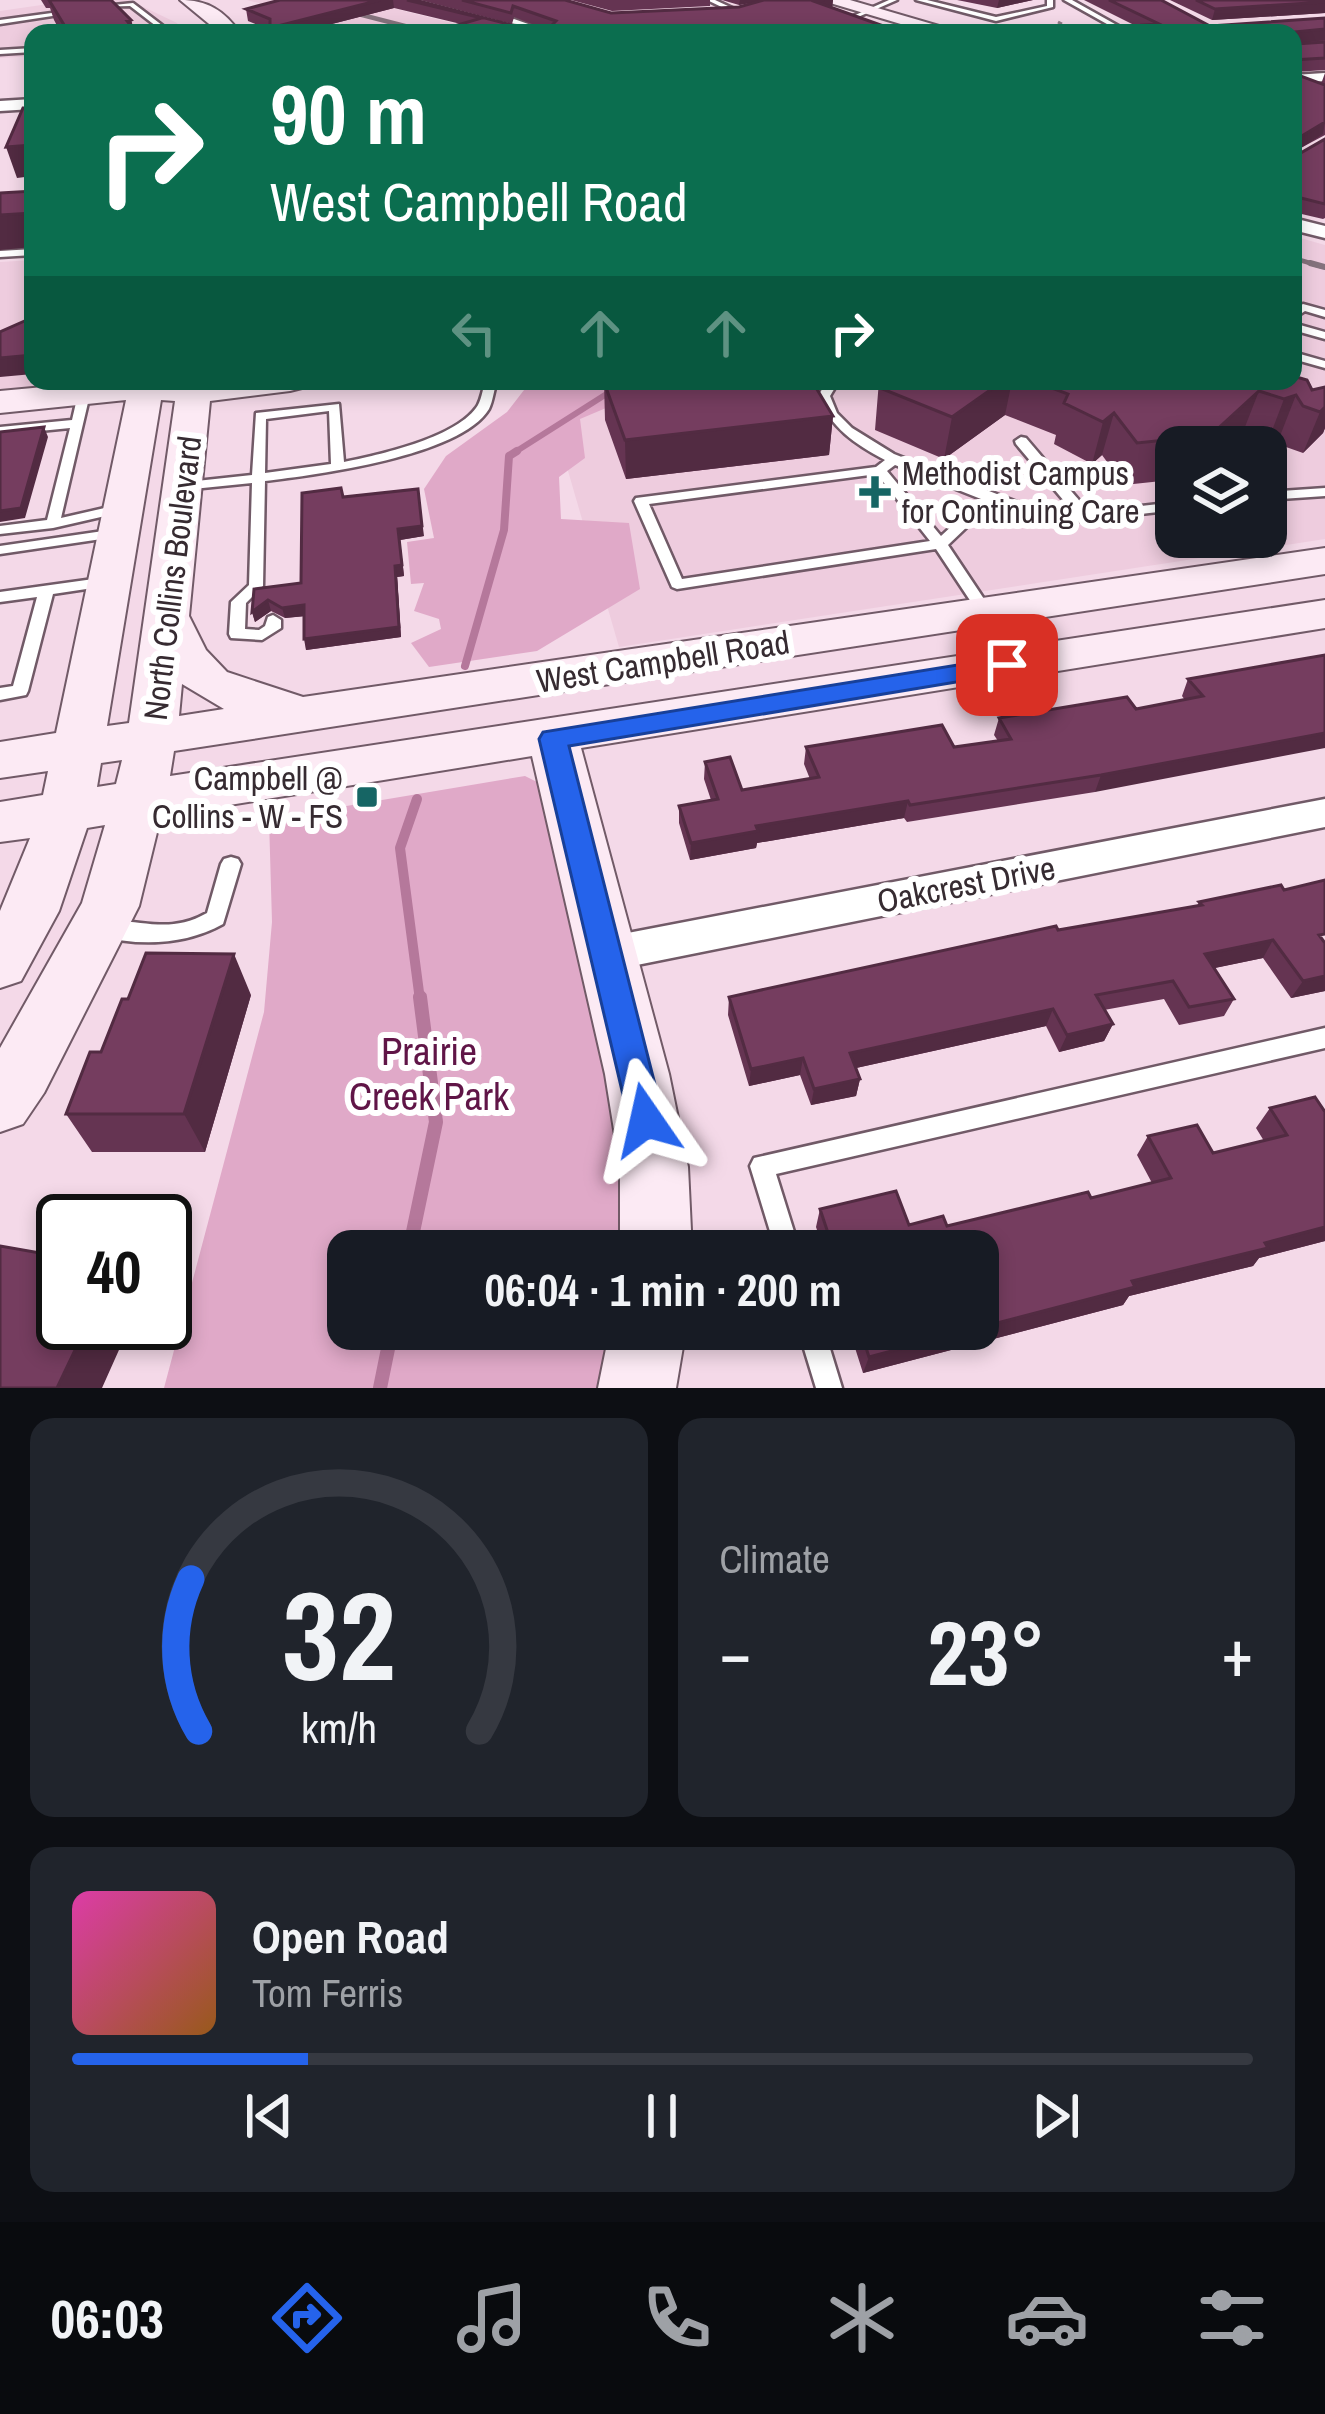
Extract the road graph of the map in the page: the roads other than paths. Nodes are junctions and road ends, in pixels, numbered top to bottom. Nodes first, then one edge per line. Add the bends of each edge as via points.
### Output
1 (710, 0) edge
2 (919, 0) edge
3 (1050, 0) edge
4 (1067, 0) edge
5 (166, 1) edge
6 (122, 2) edge
7 (194, 2) edge
8 (70, 3) edge
9 (756, 8) edge
10 (862, 9) edge
11 (738, 12) junction
12 (714, 14) edge
13 (25, 18) junction
14 (0, 22) edge
15 (28, 24) edge
16 (160, 24) edge
17 (196, 24) edge
18 (224, 24) edge
19 (491, 24) edge
20 (523, 24) edge
21 (919, 24) edge
22 (933, 24) edge
23 (1111, 24) edge
24 (0, 42) edge
25 (22, 50) joint
26 (0, 52) edge
27 (1302, 84) edge
28 (1309, 88) edge
29 (151, 390) edge
30 (169, 390) edge
31 (172, 390) edge
32 (492, 390) edge
33 (828, 390) edge
34 (0, 402) edge
35 (81, 408) junction
36 (0, 431) edge
37 (1021, 441) dead end
38 (896, 458) junction
39 (338, 468) junction
40 (880, 470) junction
41 (259, 477) junction
42 (184, 486) junction
43 (1325, 492) edge
44 (1287, 494) edge
45 (990, 497) junction
46 (1155, 509) edge
47 (1085, 517) junction
48 (121, 520) junction
49 (53, 524) junction
50 (0, 530) edge
51 (940, 544) junction
52 (0, 550) edge
53 (1325, 561) edge
54 (109, 582) junction
55 (256, 586) junction
56 (46, 590) junction
57 (0, 597) edge
58 (274, 597) edge
59 (984, 611) junction
60 (1325, 614) edge
61 (167, 617) junction
62 (273, 620) dead end
63 (664, 661) junction
64 (482, 688) junction
65 (0, 694) edge
66 (308, 713) junction
67 (152, 737) junction
68 (553, 739) junction
69 (78, 748) junction
70 (0, 760) edge
71 (140, 800) junction
72 (66, 812) junction
73 (1325, 814) edge
74 (0, 822) edge
75 (231, 864) dead end
76 (97, 928) junction
77 (607, 954) junction
78 (0, 962) edge
79 (1325, 1039) edge
80 (0, 1102) edge
81 (656, 1230) edge
82 (782, 1230) edge
83 (644, 1350) edge
84 (817, 1350) edge
85 (638, 1388) edge
86 (829, 1388) edge

1 - 11 lane
2 - 3 lane via 996,19 1050,7
4 - 23 lane
5 - 17 main road
6 - 13 lane
6 - 16 lane
7 - 18 main road
8 - 14 lane
9 - 11 lane
10 - 21 main road
10 - 22 main road
11 - 12 lane
13 - 14 lane
13 - 15 lane
19 - 20 lane
24 - 25 lane
25 - 26 lane
27 - 28 lane
29 - 35 main road
30 - 48 main road, North Collins Boulevard
31 - 42 main road, North Collins Boulevard
32 - 39 lane via 463,427
33 - 38 lane via 827,413 852,439
34 - 35 main road
35 - 36 lane
35 - 49 lane
37 - 47 lane
38 - 40 lane
38 - 45 lane
39 - 41 lane
39 - 41 lane via 335,407 260,416
40 - 51 lane
40 - 51 lane via 641,501 677,584
41 - 42 lane
41 - 55 lane
42 - 61 main road, North Collins Boulevard
43 - 44 lane
45 - 47 lane via 1052,520
45 - 51 lane
46 - 47 lane
48 - 49 lane
48 - 52 lane
48 - 54 main road, North Collins Boulevard
49 - 50 lane
51 - 59 lane
53 - 59 main road, West Campbell Road
54 - 56 lane
54 - 69 main road, North Collins Boulevard
55 - 58 lane
55 - 62 lane via 239,602 237,634 262,635
56 - 57 lane
56 - 65 lane via 20,691
59 - 63 main road, West Campbell Road
60 - 68 main road, West Campbell Road
61 - 66 main road via 185,661 209,685
61 - 67 main road, North Collins Boulevard
63 - 64 main road, West Campbell Road
63 - 68 main road
64 - 66 main road, West Campbell Road
64 - 68 main road
66 - 67 main road, West Campbell Road
67 - 69 main road, West Campbell Road
67 - 71 main road, North Collins Boulevard
68 - 71 main road, West Campbell Road
68 - 77 main road
69 - 70 main road, West Campbell Road
69 - 72 main road, North Collins Boulevard
71 - 72 main road, West Campbell Road
71 - 76 main road, North Collins Boulevard
72 - 74 main road, West Campbell Road
72 - 78 main road, North Collins Boulevard via 30,910
73 - 77 street, Oakcrest Drive
75 - 76 lane via 216,918 199,930 182,936
76 - 80 main road, North Collins Boulevard
77 - 81 main road via 654,1167
79 - 82 lane via 762,1166
83 - 85 main road
84 - 86 lane

